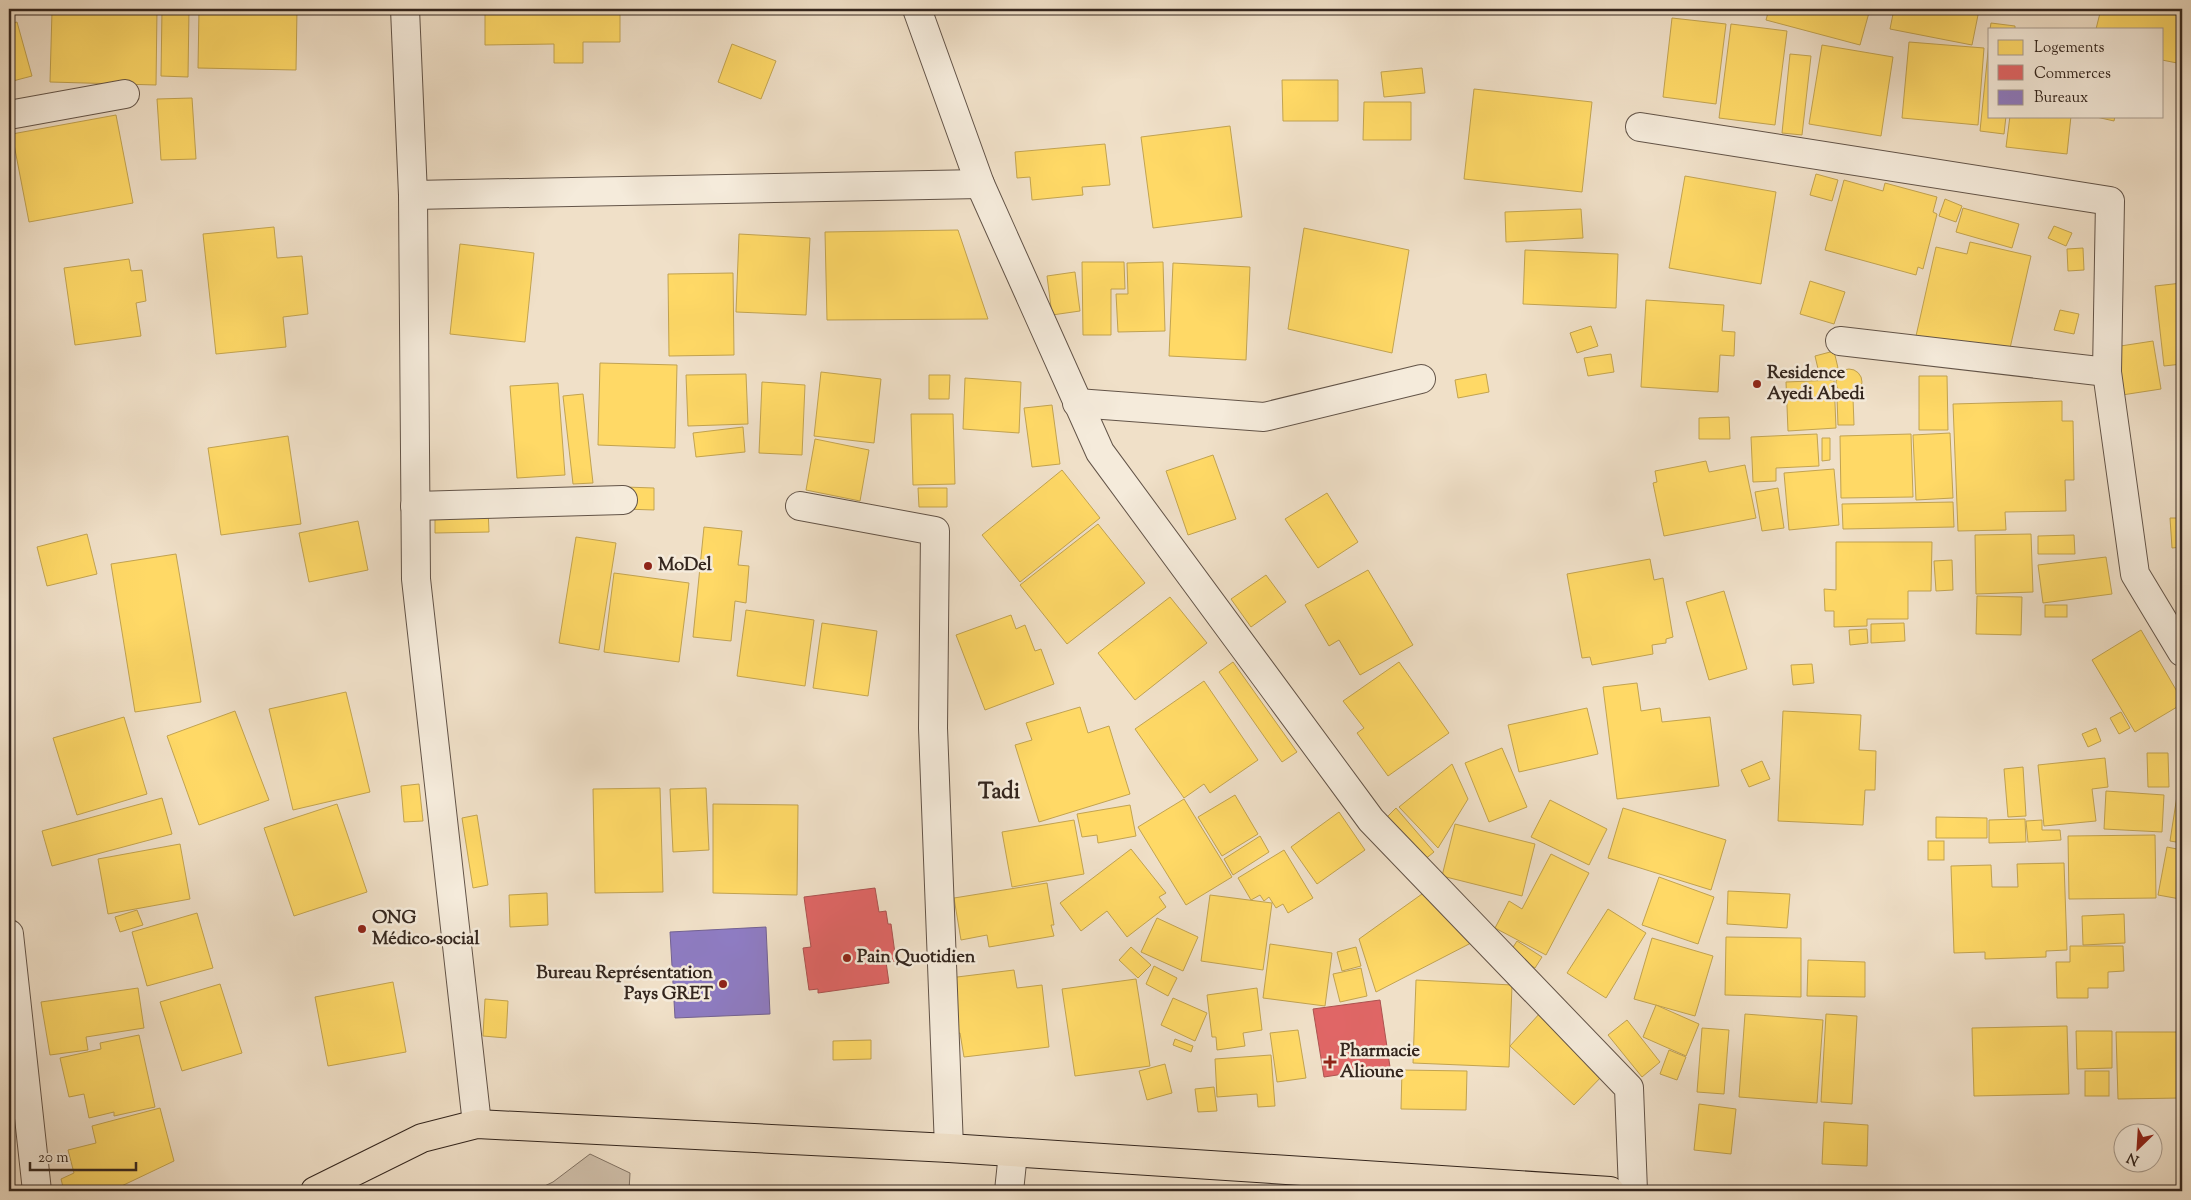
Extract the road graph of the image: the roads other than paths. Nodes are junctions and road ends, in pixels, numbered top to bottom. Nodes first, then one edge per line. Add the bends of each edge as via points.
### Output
1 (405, 9) edge
2 (918, 9) edge
3 (125, 94) dead end
4 (9, 115) edge
5 (1640, 127) dead end
6 (980, 184) junction
7 (413, 195) junction
8 (1840, 341) dead end
9 (2107, 372) junction
10 (1421, 378) dead end
11 (1077, 403) junction
12 (623, 500) dead end
13 (415, 506) junction
14 (800, 506) dead end
15 (2182, 652) edge
16 (9, 934) edge
17 (477, 1124) junction
18 (950, 1148) junction
19 (1013, 1153) junction
20 (37, 1191) edge
21 (315, 1191) edge
22 (1009, 1191) edge
23 (1610, 1191) edge
24 (1633, 1191) edge

1 - 7 street
2 - 6 street
3 - 4 street
5 - 9 street via 2110,201
6 - 7 street
6 - 11 street
7 - 13 street
8 - 9 street
9 - 15 street via 2135,574
10 - 11 street via 1264,417
11 - 24 street via 1100,452 1371,820 1630,1088
12 - 13 street
13 - 17 street via 416,580
14 - 18 street via 935,531 933,728
16 - 20 street
17 - 18 main road
17 - 21 main road via 422,1138
18 - 19 main road
19 - 22 street
19 - 23 main road

